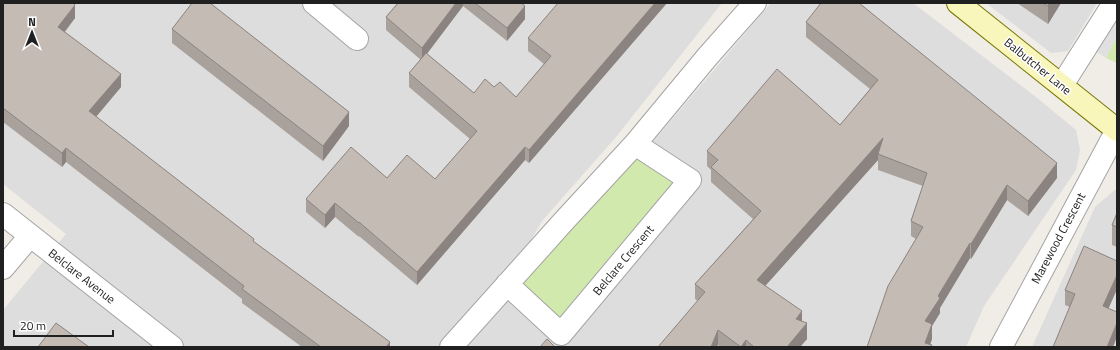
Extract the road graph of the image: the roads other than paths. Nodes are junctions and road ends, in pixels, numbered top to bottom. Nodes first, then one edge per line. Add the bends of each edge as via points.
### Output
1 (314, 3) edge
2 (755, 3) edge
3 (958, 3) edge
4 (1114, 3) edge
5 (357, 39) dead end
6 (1062, 85) junction
7 (1117, 130) edge
8 (635, 144) junction
9 (3, 214) edge
10 (30, 236) junction
11 (3, 268) edge
12 (507, 284) junction
13 (172, 347) edge
14 (451, 347) edge
15 (1001, 347) edge

1 - 5 street
2 - 8 street
3 - 6 street, Balbutcher Lane
4 - 6 street
6 - 7 street, Balbutcher Lane
7 - 15 street, Marewood Crescent
8 - 12 street
8 - 12 street, Belclare Crescent via 690,180 561,334
9 - 10 street, Belclare Avenue
10 - 11 street
10 - 13 street, Belclare Avenue
12 - 14 street

